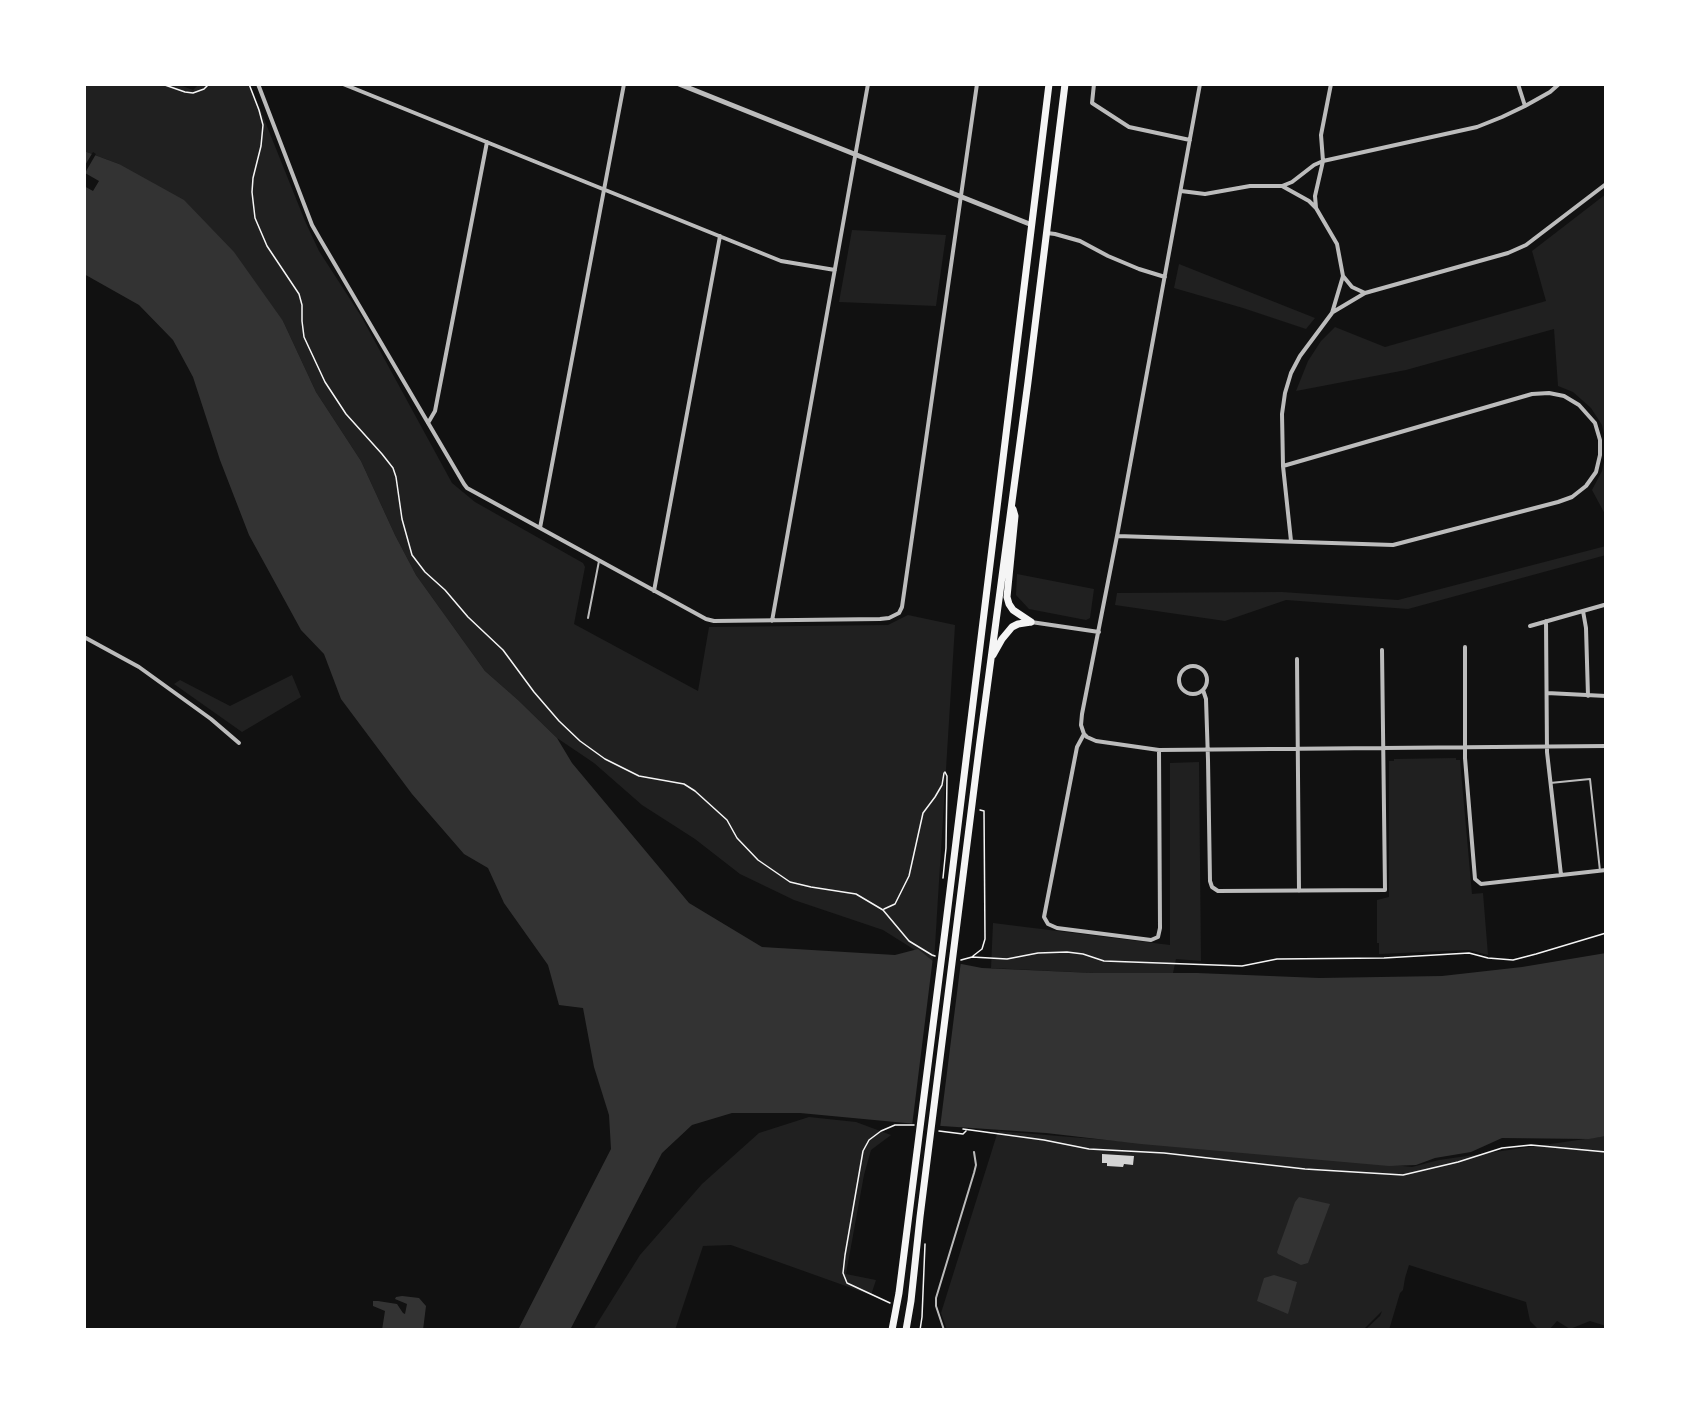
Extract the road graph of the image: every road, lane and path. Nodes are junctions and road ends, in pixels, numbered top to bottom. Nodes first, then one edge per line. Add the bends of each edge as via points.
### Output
1 (162, 84) edge
2 (209, 84) edge
3 (249, 84) edge
4 (258, 84) edge
5 (343, 84) edge
6 (624, 84) edge
7 (679, 84) edge
8 (868, 84) edge
9 (977, 84) edge
10 (1049, 84) edge
11 (1094, 84) edge
12 (1200, 84) edge
13 (1331, 84) edge
14 (1518, 84) edge
15 (1559, 84) edge
16 (1066, 86) edge
17 (1525, 106) junction
18 (1190, 140) junction
19 (487, 142) junction
20 (855, 155) junction
21 (1323, 161) junction
22 (1606, 184) edge
23 (1282, 186) junction
24 (603, 190) junction
25 (1181, 190) junction
26 (961, 197) junction
27 (1316, 208) junction
28 (1032, 225) junction
29 (1047, 233) junction
30 (720, 236) junction
31 (835, 270) junction
32 (1343, 276) junction
33 (1165, 277) junction
34 (1365, 293) junction
35 (1332, 313) junction
36 (428, 423) junction
37 (1283, 466) junction
38 (1012, 507) junction
39 (540, 528) junction
40 (1117, 536) junction
41 (1291, 541) junction
42 (599, 561) junction
43 (654, 591) junction
44 (1604, 605) dead end
45 (1582, 611) junction
46 (588, 618) dead end
47 (772, 621) junction
48 (1546, 621) junction
49 (1031, 622) junction
50 (1530, 626) dead end
51 (1098, 632) junction
52 (84, 637) edge
53 (1465, 647) dead end
54 (1382, 650) dead end
55 (1297, 659) dead end
56 (990, 661) junction
57 (1203, 690) junction
58 (1547, 693) junction
59 (1588, 696) junction
60 (1606, 696) edge
61 (1084, 734) junction
62 (239, 743) dead end
63 (1547, 746) junction
64 (1606, 746) edge
65 (1465, 747) junction
66 (1298, 748) junction
67 (1383, 748) junction
68 (1208, 749) junction
69 (1159, 750) junction
70 (1550, 783) junction
71 (979, 810) dead end
72 (1606, 870) edge
73 (1600, 871) junction
74 (1561, 875) junction
75 (943, 880) dead end
76 (1299, 891) junction
77 (883, 910) junction
78 (1606, 933) edge
79 (942, 957) dead end
80 (972, 957) junction
81 (952, 959) dead end
82 (907, 1125) dead end
83 (965, 1130) dead end
84 (974, 1152) dead end
85 (1606, 1152) edge
86 (926, 1242) dead end
87 (911, 1301) junction
88 (890, 1303) dead end
89 (892, 1330) edge
90 (906, 1330) edge
91 (910, 1330) edge
92 (920, 1330) edge
93 (944, 1330) edge

1 - 2 path via 193,93
3 - 77 path via 263,125 253,178 255,218 267,246 299,294 304,337 325,382 346,414 393,468 412,555 425,572 503,650 534,692 580,741 639,776 684,784 695,791 727,820 758,861 790,882 856,894
4 - 36 street via 316,232
5 - 19 street
6 - 24 street
7 - 20 street
8 - 20 street
9 - 26 street
10 - 28 highway
11 - 18 street via 1092,103 1129,127
12 - 18 street
13 - 21 street via 1321,135
14 - 17 street
15 - 17 street
16 - 29 highway
17 - 21 street via 1477,127
18 - 25 street
19 - 24 street
19 - 36 street via 435,411
20 - 26 street
20 - 31 street
21 - 23 street
21 - 27 street via 1316,187
22 - 34 street via 1526,244 1508,253
23 - 25 street via 1250,186 1205,194
23 - 27 street
24 - 30 street
24 - 39 street
25 - 33 street
26 - 28 street
26 - 47 street via 902,607 899,613 880,619
27 - 32 street via 1337,244
28 - 89 highway
29 - 33 street via 1080,242
29 - 38 highway
30 - 31 street via 781,261
30 - 43 street
31 - 47 street
32 - 34 street via 1352,287
32 - 35 street
33 - 40 street
34 - 35 street
35 - 37 street via 1291,373 1282,414
36 - 39 street via 467,488
37 - 41 street
37 - 41 street via 1532,394 1563,396 1579,405 1595,423 1600,440 1596,472 1586,486 1558,502 1393,545
38 - 49 highway via 1015,516 1007,597 1013,610
38 - 56 highway
39 - 42 street
40 - 41 street
40 - 51 street
42 - 43 street
42 - 46 lane
43 - 47 street via 706,619
44 - 45 street
45 - 48 street
45 - 59 street
48 - 50 street
48 - 58 street
49 - 51 street
49 - 56 highway via 1018,624 1006,633
51 - 61 street via 1082,714
52 - 62 street via 139,667
53 - 65 street
54 - 67 street
55 - 66 street
56 - 87 highway
57 - 57 street via 1195,694 1182,690 1179,678 1183,670 1196,666 1204,672 1207,683
57 - 68 street
58 - 59 street
58 - 63 street
59 - 60 street
61 - 69 street via 1096,741
61 - 69 street via 1077,747 1044,917 1057,928 1151,940 1158,937
63 - 64 street
63 - 65 street
63 - 70 street
65 - 67 street
65 - 74 street via 1474,879 1481,884
66 - 67 street
66 - 68 street
66 - 76 street
67 - 76 street via 1385,890
68 - 69 street
68 - 76 street via 1212,887 1218,891
70 - 73 lane via 1590,779
70 - 74 street
71 - 80 path via 984,811 985,939 982,949
72 - 73 street
73 - 74 street
75 - 77 path via 945,772 942,785 923,813 909,876 895,904
77 - 79 path via 909,940
78 - 80 path via 1513,960 1469,953 1277,959 1242,966 1104,961 1067,952 1007,959
80 - 81 path
82 - 88 path via 875,1134 863,1151 843,1273 847,1283
83 - 85 path via 1089,1149 1402,1175 1502,1148 1531,1145
84 - 93 lane via 974,1173 936,1298
86 - 92 path
87 - 90 highway
87 - 91 highway

